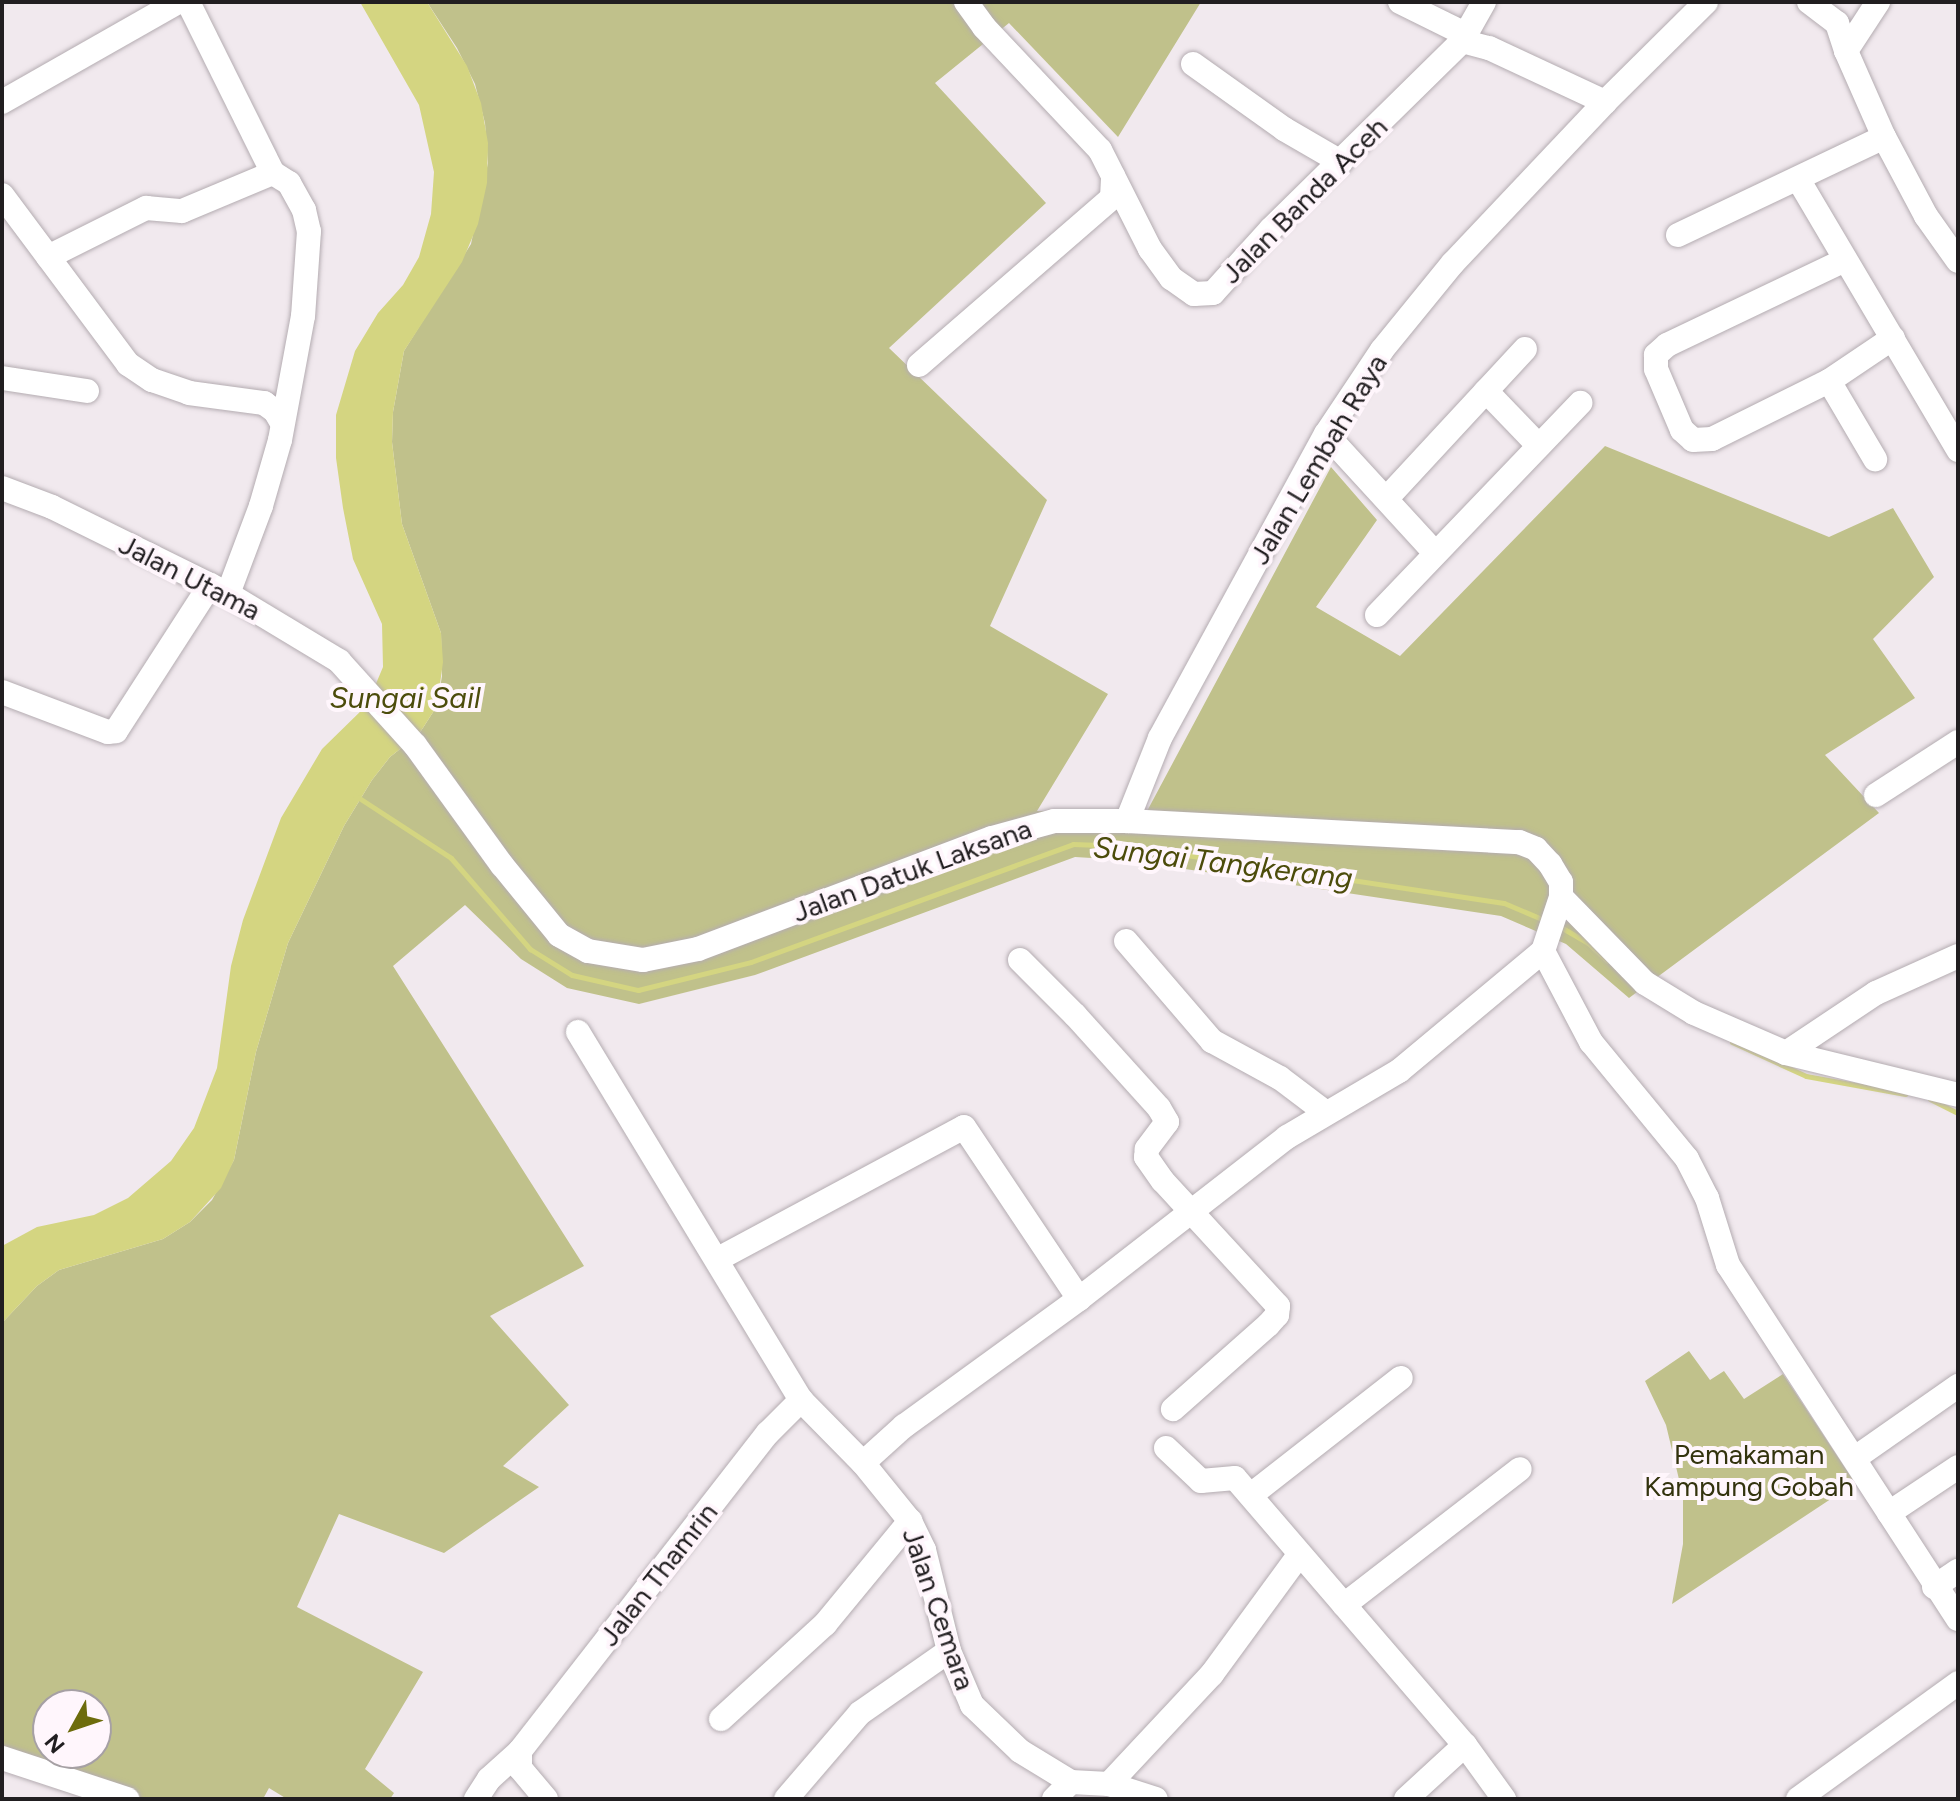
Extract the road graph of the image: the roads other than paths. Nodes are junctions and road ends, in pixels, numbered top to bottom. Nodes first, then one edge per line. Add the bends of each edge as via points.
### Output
1 (178, 2) edge
2 (188, 2) edge
3 (966, 2) edge
4 (1400, 2) edge
5 (1484, 2) edge
6 (1706, 2) edge
7 (1809, 2) edge
8 (1878, 2) edge
9 (1464, 38) junction
10 (1846, 51) junction
11 (1193, 64) dead end
12 (2, 102) edge
13 (1605, 102) junction
14 (1884, 137) junction
15 (1341, 162) junction
16 (273, 173) junction
17 (1113, 176) junction
18 (1798, 179) junction
19 (2, 195) edge
20 (1678, 235) dead end
21 (48, 257) junction
22 (1845, 260) junction
23 (1958, 260) edge
24 (1893, 338) junction
25 (1525, 349) dead end
26 (919, 365) dead end
27 (2, 378) edge
28 (1829, 381) junction
29 (87, 391) dead end
30 (1486, 391) junction
31 (1580, 403) dead end
32 (282, 423) junction
33 (1326, 434) junction
34 (1539, 446) junction
35 (1958, 450) edge
36 (1875, 459) dead end
37 (2, 488) edge
38 (1387, 498) junction
39 (1435, 553) junction
40 (219, 590) junction
41 (1377, 615) dead end
42 (2, 692) edge
43 (1958, 742) edge
44 (415, 745) joint
45 (1876, 795) dead end
46 (1127, 821) junction
47 (1559, 905) junction
48 (1126, 941) dead end
49 (1543, 949) junction
50 (1958, 956) edge
51 (1020, 960) dead end
52 (578, 1032) dead end
53 (1786, 1053) junction
54 (1958, 1095) edge
55 (1325, 1112) junction
56 (1190, 1209) junction
57 (718, 1259) junction
58 (1079, 1299) junction
59 (1401, 1378) dead end
60 (1958, 1386) edge
61 (801, 1400) junction
62 (1173, 1409) dead end
63 (1166, 1448) dead end
64 (1855, 1458) junction
65 (863, 1463) junction
66 (1958, 1467) edge
67 (1520, 1469) dead end
68 (1251, 1495) junction
69 (1889, 1513) junction
70 (910, 1521) junction
71 (1299, 1555) junction
72 (1958, 1571) edge
73 (1934, 1587) junction
74 (1344, 1605) junction
75 (1958, 1619) edge
76 (949, 1651) junction
77 (1958, 1683) edge
78 (721, 1719) dead end
79 (1465, 1745) junction
80 (520, 1751) junction
81 (2, 1758) edge
82 (1109, 1784) junction
83 (1063, 1790) edge
84 (798, 1795) edge
85 (127, 1799) edge
86 (476, 1799) edge
87 (546, 1799) edge
88 (1156, 1799) edge
89 (1406, 1799) edge
90 (1504, 1799) edge
91 (1798, 1799) edge

1 - 12 street
2 - 16 street
3 - 17 street, Jalan Banda Aceh via 1088,135
4 - 9 street
5 - 9 street, Jalan Banda Aceh
6 - 13 street, Jalan Lembah Raya
7 - 10 street via 1837,23
8 - 10 street
9 - 13 street
9 - 15 street, Jalan Banda Aceh
10 - 14 street
11 - 15 street
13 - 33 street, Jalan Lembah Raya via 1453,263 1382,350
14 - 18 street
14 - 23 street via 1926,216
15 - 17 street, Jalan Banda Aceh via 1213,293 1194,294 1171,278 1142,237
16 - 21 street via 182,211 146,208
16 - 32 street via 289,183 309,231 303,316
17 - 26 street via 1112,198
18 - 20 street
18 - 22 street
19 - 21 street
21 - 32 street via 128,364 152,380 189,393 264,403
22 - 24 street
22 - 28 street via 1656,355 1656,369 1693,440 1712,439
24 - 28 street
24 - 35 street
25 - 30 street
27 - 29 street
28 - 36 street
30 - 34 street
30 - 38 street
31 - 34 street
32 - 40 street via 261,506
33 - 38 street
33 - 46 street, Jalan Lembah Raya via 1160,738
34 - 39 street
37 - 40 street, Jalan Utama via 52,507
38 - 39 street
39 - 41 street
40 - 42 street via 116,731
40 - 44 street, Jalan Utama via 339,661
43 - 45 street
44 - 46 street, Jalan Datuk Laksana via 559,935 616,958 643,960 698,949 992,838 1054,821
46 - 47 street, Jalan Datuk Laksana via 1519,842 1536,849 1550,864 1561,882
47 - 49 street
47 - 53 street via 1645,983 1694,1013
48 - 55 street via 1212,1041 1280,1078
49 - 55 street via 1399,1071
49 - 64 street via 1591,1042 1687,1159 1707,1198 1728,1265
50 - 53 street via 1876,993
51 - 56 street via 1159,1108 1167,1122 1146,1157
52 - 57 street, Jalan Cemara
53 - 54 street
55 - 56 street
56 - 58 street
56 - 62 street via 1278,1306 1277,1315
57 - 58 street via 964,1127
57 - 61 street, Jalan Cemara
58 - 65 street via 904,1426
59 - 68 street
60 - 64 street
61 - 65 street, Jalan Cemara
61 - 80 street, Jalan Thamrin via 768,1433
63 - 68 street via 1201,1481 1235,1478
64 - 69 street
65 - 70 street, Jalan Cemara
66 - 69 street
67 - 74 street
68 - 71 street
69 - 73 street
70 - 76 street, Jalan Cemara via 924,1550
70 - 78 street via 825,1624
71 - 74 street
71 - 82 street via 1212,1674
72 - 73 street
73 - 75 street
74 - 79 street
76 - 83 street, Jalan Cemara via 972,1705
76 - 84 street via 860,1713
77 - 91 street
79 - 89 street
79 - 90 street
80 - 86 street, Jalan Thamrin
80 - 87 street via 520,1768
81 - 85 street
82 - 83 street, Jalan Cemara
82 - 88 street, Jalan Cemara

